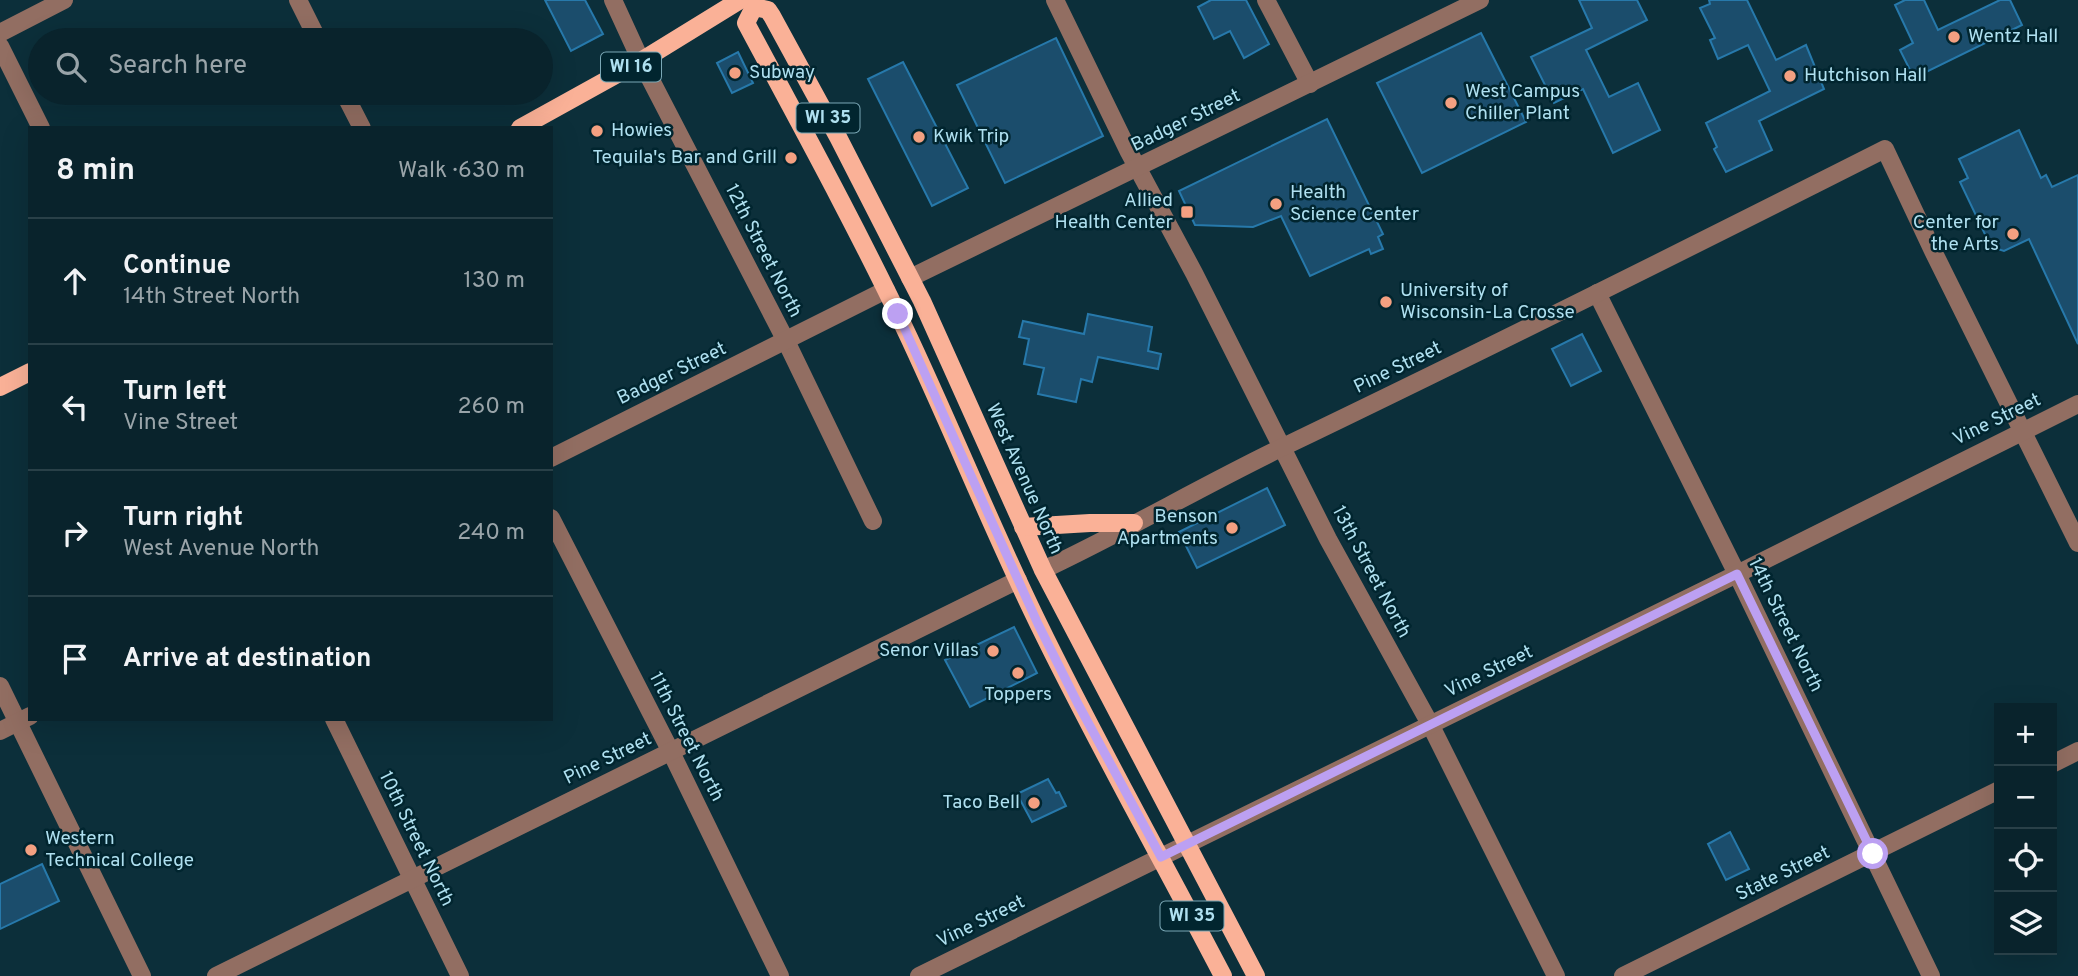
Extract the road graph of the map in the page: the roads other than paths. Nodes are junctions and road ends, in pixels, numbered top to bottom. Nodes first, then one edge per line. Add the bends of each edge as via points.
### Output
1 (64, 0) edge
2 (298, 0) edge
3 (613, 0) edge
4 (1055, 0) edge
5 (1266, 0) edge
6 (748, 2) edge
7 (1468, 3) edge
8 (312, 28) edge
9 (0, 33) edge
10 (0, 46) edge
11 (641, 61) junction
12 (1310, 84) junction
13 (28, 102) edge
14 (30, 105) edge
15 (350, 105) edge
16 (40, 126) edge
17 (361, 126) edge
18 (524, 126) edge
19 (1138, 168) junction
20 (911, 278) junction
21 (886, 290) junction
22 (1597, 293) junction
23 (786, 341) junction
24 (28, 373) edge
25 (0, 387) edge
26 (2078, 404) edge
27 (2023, 431) junction
28 (1282, 448) junction
29 (553, 457) edge
30 (873, 521) dead end
31 (553, 522) edge
32 (1134, 523) junction
33 (1023, 527) junction
34 (2078, 543) edge
35 (1043, 570) junction
36 (1737, 574) junction
37 (1018, 580) junction
38 (0, 686) edge
39 (24, 719) edge
40 (335, 721) edge
41 (1430, 724) junction
42 (0, 731) edge
43 (2078, 751) edge
44 (671, 752) junction
45 (2057, 762) edge
46 (1994, 793) edge
47 (1186, 844) junction
48 (1873, 854) junction
49 (1161, 857) junction
50 (411, 878) junction
51 (142, 976) edge
52 (216, 976) edge
53 (460, 976) edge
54 (780, 976) edge
55 (919, 976) edge
56 (1223, 976) edge
57 (1255, 976) edge
58 (1556, 976) edge
59 (1623, 976) edge
60 (1931, 976) edge

1 - 9 street
2 - 8 street
3 - 11 street, 12th Street North
4 - 19 street
5 - 12 street
6 - 11 main road, WI 16
6 - 20 main road, West Avenue North / WI 35 via 768,9
6 - 21 main road, WI 35 via 746,23
7 - 12 street, Badger Street
10 - 13 street
11 - 18 main road, WI 16
11 - 23 street, 12th Street North
12 - 19 street, Badger Street
14 - 16 street
15 - 17 street
19 - 20 street, Badger Street
19 - 28 street, 13th Street North
20 - 33 main road, West Avenue North / WI 35
21 - 23 street, Badger Street
21 - 37 main road, WI 35
22 - 27 street, Pine Street via 1885,149
22 - 28 street, Pine Street
22 - 36 street, 14th Street North
23 - 29 street, Badger Street
23 - 30 street, 12th Street North
24 - 25 main road
26 - 27 street, Vine Street
27 - 34 street
27 - 36 street, Vine Street
28 - 32 street, Pine Street
28 - 41 street, 13th Street North
31 - 44 street, 11th Street North
32 - 33 main road
32 - 35 street, Pine Street
33 - 35 main road, West Avenue North / WI 35
35 - 47 main road, West Avenue North / WI 35
36 - 41 street, Vine Street
36 - 48 street, 14th Street North
37 - 44 street, Pine Street
37 - 49 main road, WI 35 via 1078,704
38 - 39 street
39 - 42 street
39 - 51 street
40 - 50 street, 10th Street North
41 - 47 street, Vine Street
41 - 58 street, 13th Street North
43 - 45 street
44 - 50 street, Pine Street
44 - 54 street, 11th Street North
46 - 48 street, State Street
47 - 49 street, Vine Street
47 - 57 main road, West Avenue North / WI 35
48 - 59 street, State Street
48 - 60 street, 14th Street North
49 - 55 street, Vine Street
49 - 56 main road, WI 35
50 - 52 street, Pine Street
50 - 53 street, 10th Street North

